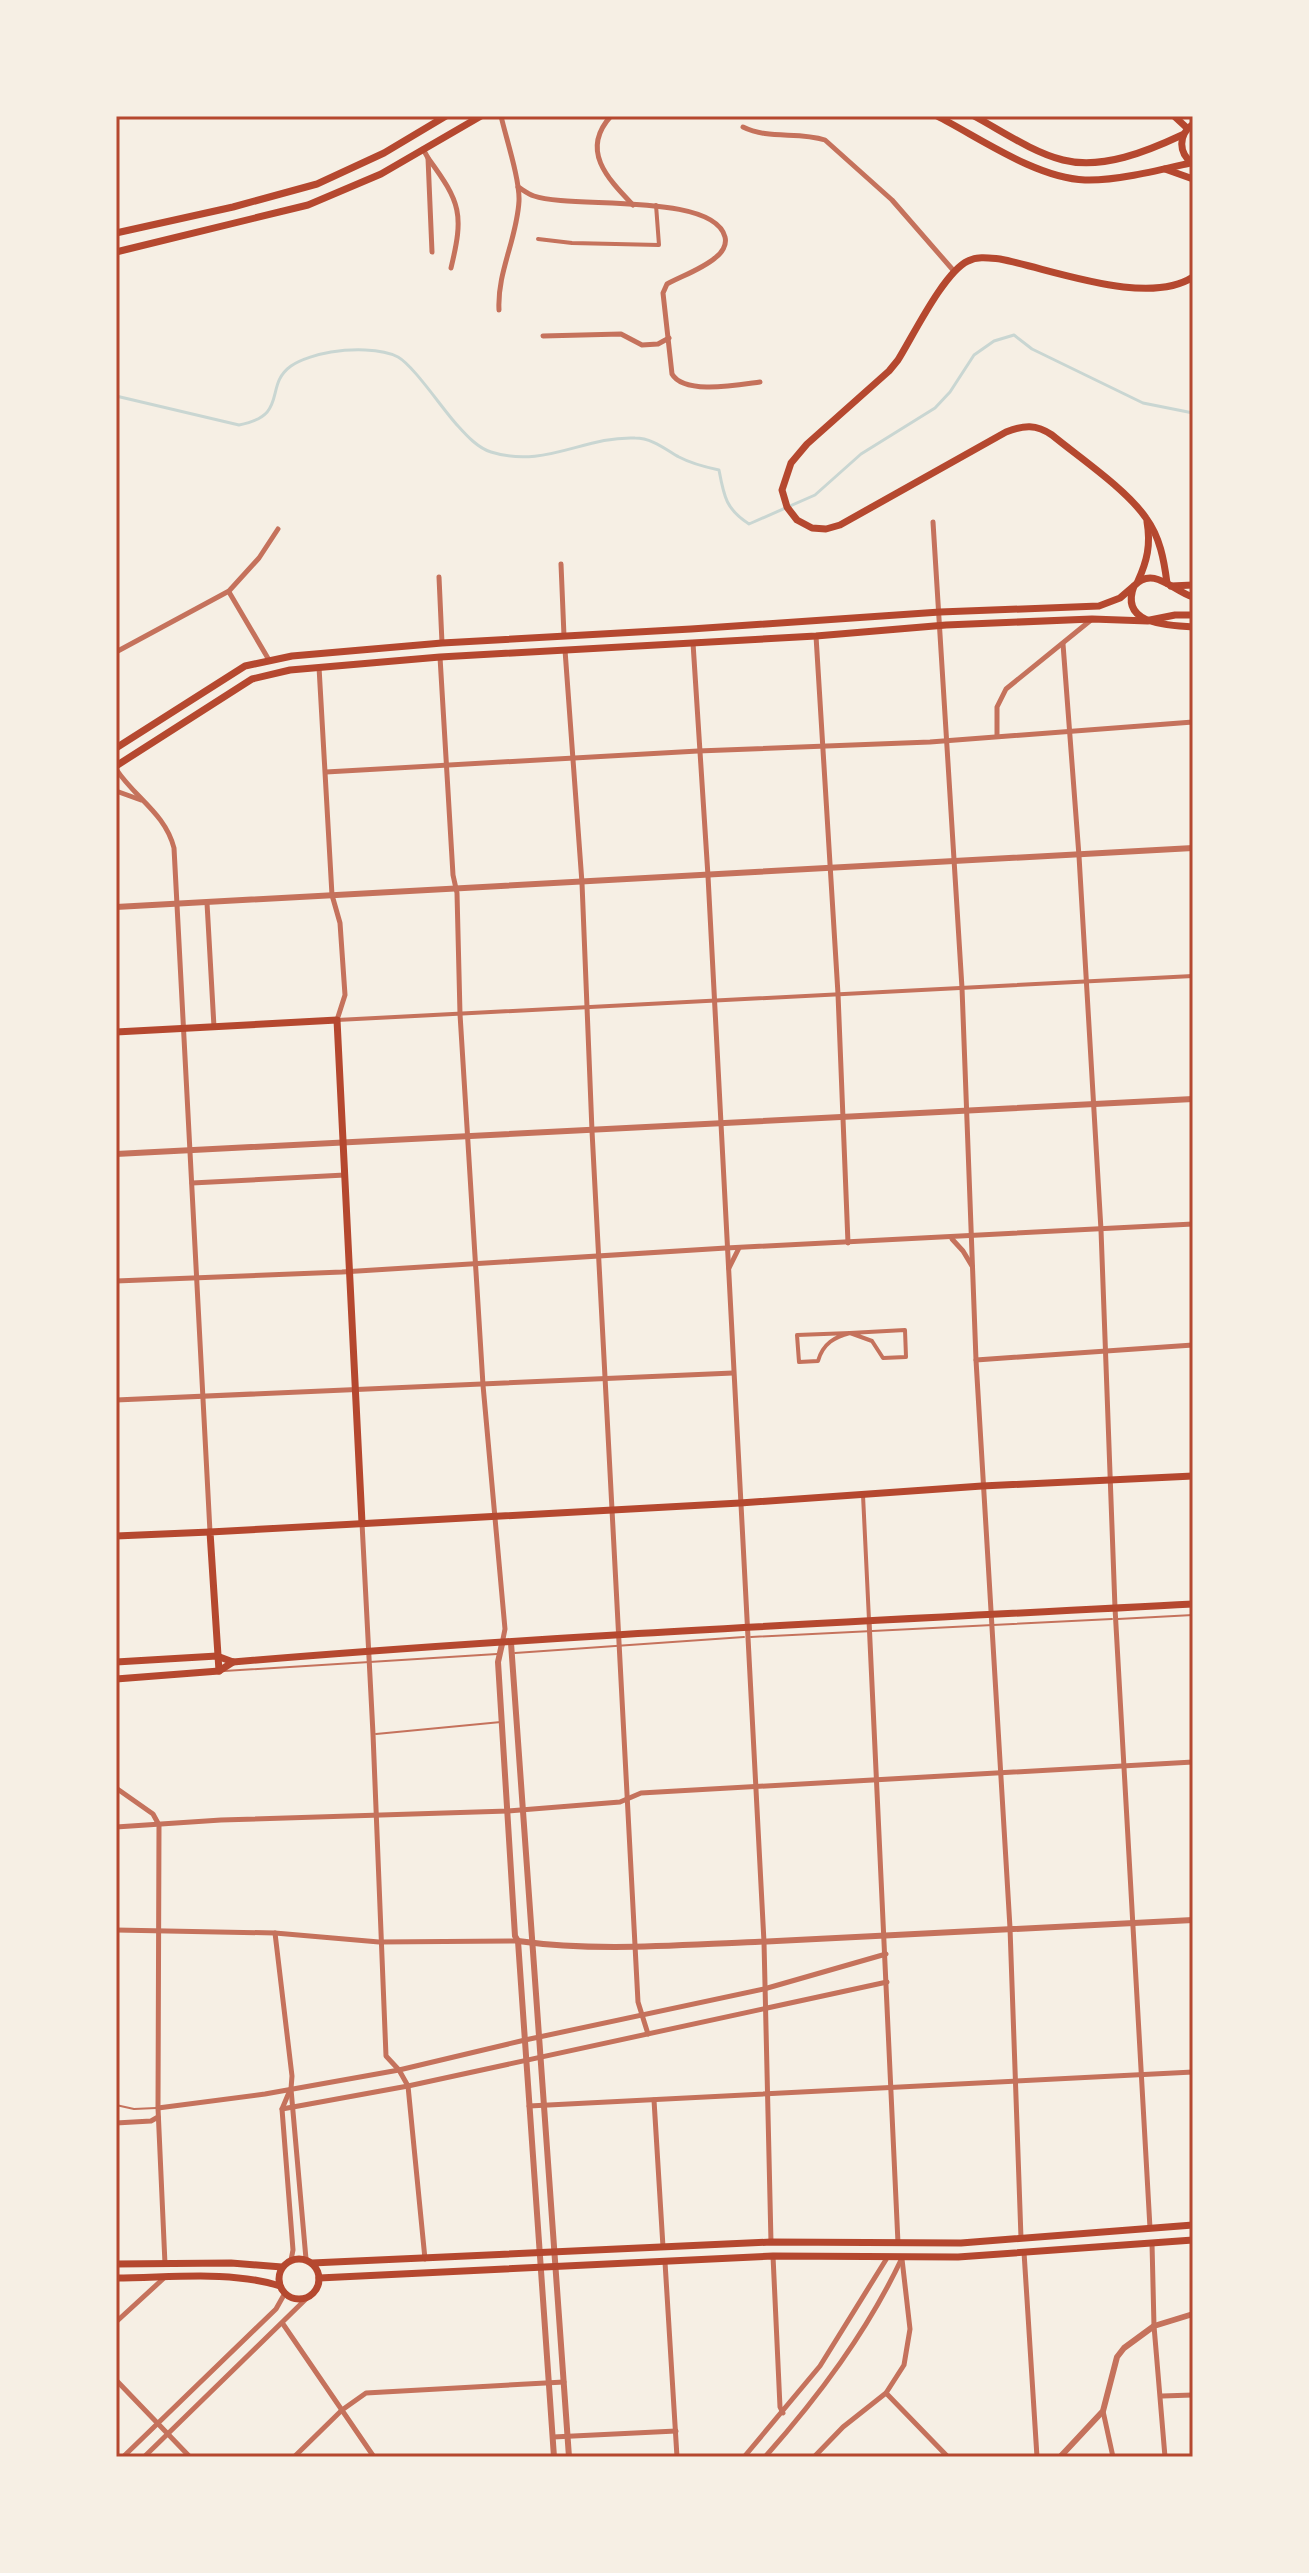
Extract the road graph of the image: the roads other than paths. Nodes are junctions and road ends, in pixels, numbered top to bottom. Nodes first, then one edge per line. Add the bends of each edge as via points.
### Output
1 (446, 116) edge
2 (481, 116) edge
3 (501, 116) edge
4 (611, 116) edge
5 (937, 116) edge
6 (974, 116) edge
7 (1174, 116) edge
8 (743, 127) dead end
9 (1188, 129) edge
10 (423, 149) junction
11 (428, 158) junction
12 (1192, 164) edge
13 (1163, 168) junction
14 (1193, 179) edge
15 (518, 187) junction
16 (633, 205) junction
17 (656, 205) junction
18 (116, 233) edge
19 (538, 239) dead end
20 (116, 252) edge
21 (432, 252) dead end
22 (451, 268) dead end
23 (953, 270) junction
24 (1193, 277) edge
25 (499, 310) dead end
26 (543, 336) dead end
27 (669, 338) junction
28 (760, 382) dead end
29 (1146, 516) junction
30 (933, 522) dead end
31 (278, 529) dead end
32 (561, 564) dead end
33 (439, 577) dead end
34 (1136, 584) junction
35 (1168, 584) junction
36 (1193, 585) edge
37 (229, 591) junction
38 (1193, 597) edge
39 (940, 612) junction
40 (1193, 615) edge
41 (1092, 619) junction
42 (1148, 621) junction
43 (940, 626) junction
44 (1193, 627) edge
45 (564, 636) junction
46 (816, 636) junction
47 (1193, 637) edge
48 (442, 643) junction
49 (693, 643) junction
50 (1063, 644) junction
51 (565, 650) junction
52 (116, 652) edge
53 (1193, 653) edge
54 (440, 657) junction
55 (269, 660) junction
56 (319, 667) junction
57 (1193, 722) edge
58 (1070, 731) junction
59 (997, 736) junction
60 (116, 748) edge
61 (823, 748) junction
62 (698, 751) junction
63 (572, 759) junction
64 (447, 767) junction
65 (116, 768) edge
66 (326, 772) junction
67 (116, 791) edge
68 (145, 802) junction
69 (1193, 848) edge
70 (1079, 856) junction
71 (955, 863) junction
72 (830, 868) junction
73 (708, 876) junction
74 (582, 883) junction
75 (457, 889) junction
76 (332, 895) junction
77 (177, 903) junction
78 (207, 903) junction
79 (116, 907) edge
80 (1193, 976) edge
81 (1086, 982) junction
82 (962, 988) junction
83 (838, 994) junction
84 (713, 1001) junction
85 (589, 1007) junction
86 (460, 1014) junction
87 (337, 1020) junction
88 (214, 1028) junction
89 (182, 1030) junction
90 (116, 1032) edge
91 (1193, 1099) edge
92 (1092, 1104) junction
93 (968, 1110) junction
94 (842, 1116) junction
95 (720, 1125) junction
96 (592, 1131) junction
97 (469, 1136) junction
98 (343, 1143) junction
99 (190, 1150) junction
100 (116, 1154) edge
101 (345, 1175) junction
102 (192, 1183) junction
103 (1193, 1224) edge
104 (1101, 1230) junction
105 (973, 1237) junction
106 (951, 1238) junction
107 (848, 1243) junction
108 (726, 1248) junction
109 (739, 1248) junction
110 (600, 1255) junction
111 (477, 1264) junction
112 (350, 1272) junction
113 (728, 1272) junction
114 (974, 1272) junction
115 (197, 1278) junction
116 (116, 1281) edge
117 (850, 1333) junction
118 (1193, 1345) edge
119 (1105, 1351) junction
120 (976, 1360) junction
121 (733, 1373) junction
122 (605, 1379) junction
123 (483, 1385) junction
124 (356, 1390) junction
125 (202, 1396) junction
126 (116, 1400) edge
127 (1193, 1476) edge
128 (1110, 1480) junction
129 (982, 1486) junction
130 (863, 1493) junction
131 (740, 1503) junction
132 (613, 1509) junction
133 (493, 1515) junction
134 (362, 1523) junction
135 (210, 1532) junction
136 (116, 1536) edge
137 (1193, 1604) edge
138 (1115, 1608) junction
139 (991, 1615) junction
140 (1193, 1615) edge
141 (1117, 1619) junction
142 (869, 1620) junction
143 (991, 1625) junction
144 (746, 1626) junction
145 (870, 1631) junction
146 (619, 1634) junction
147 (747, 1637) junction
148 (507, 1643) junction
149 (620, 1645) junction
150 (370, 1650) junction
151 (512, 1653) junction
152 (500, 1654) junction
153 (217, 1656) junction
154 (116, 1662) edge
155 (233, 1662) junction
156 (370, 1662) junction
157 (219, 1671) junction
158 (116, 1679) edge
159 (502, 1722) junction
160 (373, 1734) junction
161 (1193, 1762) edge
162 (1124, 1767) junction
163 (999, 1773) junction
164 (877, 1779) junction
165 (755, 1787) junction
166 (116, 1788) edge
167 (628, 1797) junction
168 (522, 1810) junction
169 (508, 1811) junction
170 (376, 1815) junction
171 (159, 1825) junction
172 (116, 1827) edge
173 (1193, 1920) edge
174 (1132, 1922) junction
175 (1010, 1928) junction
176 (116, 1930) edge
177 (157, 1931) junction
178 (275, 1933) junction
179 (886, 1937) junction
180 (518, 1941) junction
181 (379, 1942) junction
182 (764, 1942) junction
183 (532, 1943) junction
184 (635, 1947) junction
185 (886, 1954) junction
186 (887, 1982) junction
187 (764, 1989) junction
188 (766, 2009) junction
189 (641, 2017) junction
190 (648, 2034) junction
191 (540, 2037) junction
192 (525, 2040) junction
193 (540, 2057) junction
194 (526, 2060) junction
195 (399, 2070) junction
196 (1193, 2072) edge
197 (1143, 2075) junction
198 (1015, 2081) junction
199 (408, 2086) junction
200 (892, 2088) junction
201 (291, 2089) junction
202 (769, 2094) junction
203 (654, 2100) junction
204 (116, 2105) edge
205 (529, 2106) junction
206 (545, 2106) junction
207 (158, 2108) junction
208 (282, 2109) junction
209 (293, 2109) junction
210 (158, 2117) junction
211 (116, 2123) edge
212 (1193, 2225) edge
213 (1150, 2228) junction
214 (1021, 2238) junction
215 (1193, 2240) edge
216 (771, 2242) junction
217 (1152, 2242) junction
218 (898, 2244) junction
219 (663, 2248) junction
220 (555, 2252) junction
221 (1024, 2252) junction
222 (539, 2253) junction
223 (773, 2256) junction
224 (887, 2258) junction
225 (902, 2258) junction
226 (425, 2259) junction
227 (291, 2260) junction
228 (309, 2261) junction
229 (665, 2262) junction
230 (116, 2264) edge
231 (165, 2265) junction
232 (282, 2267) junction
233 (556, 2267) junction
234 (540, 2268) junction
235 (116, 2278) edge
236 (164, 2278) junction
237 (319, 2278) junction
238 (282, 2289) junction
239 (308, 2297) junction
240 (1193, 2314) edge
241 (116, 2322) edge
242 (283, 2324) junction
243 (1154, 2326) junction
244 (116, 2380) edge
245 (564, 2382) junction
246 (548, 2383) junction
247 (886, 2393) junction
248 (1193, 2395) edge
249 (1162, 2396) junction
250 (342, 2410) junction
251 (1103, 2411) junction
252 (783, 2413) junction
253 (158, 2425) junction
254 (676, 2431) junction
255 (168, 2434) junction
256 (553, 2437) junction
257 (567, 2437) junction
258 (123, 2457) edge
259 (144, 2457) edge
260 (190, 2457) edge
261 (294, 2457) edge
262 (374, 2457) edge
263 (554, 2457) edge
264 (569, 2457) edge
265 (677, 2457) edge
266 (744, 2457) edge
267 (765, 2457) edge
268 (814, 2457) edge
269 (948, 2457) edge
270 (1037, 2457) edge
271 (1060, 2457) edge
272 (1113, 2457) edge
273 (1165, 2457) edge

1 - 18 main road via 317,184
2 - 10 main road
3 - 15 street
4 - 16 street via 597,137 598,156
5 - 13 main road via 1065,177 1086,180
6 - 9 main road via 1043,153 1081,163 1161,145
7 - 9 main road
8 - 23 street via 757,134 825,140 892,200
9 - 12 main road via 1182,150
10 - 11 street
10 - 20 main road via 381,174 308,205
11 - 21 street
11 - 22 street via 456,201 459,223
12 - 13 main road
13 - 14 main road
15 - 16 street via 534,196
15 - 25 street
16 - 17 street
17 - 19 street via 659,245
17 - 27 street via 717,223 726,245 718,256 667,284 663,293
23 - 24 main road via 982,257 1136,289 1167,288
23 - 29 main road via 898,360 791,463 782,490 797,520 812,528 840,525 1006,432 1026,426 1052,435
26 - 27 street via 621,334 642,345
27 - 28 street via 676,381 689,387
29 - 34 main road via 1147,561
29 - 35 main road via 1157,537
30 - 39 street
31 - 37 street
32 - 45 street
33 - 48 street
34 - 35 main road via 1159,578
34 - 39 main road via 1099,606
34 - 42 main road via 1131,606
35 - 36 main road
35 - 38 main road
37 - 52 street
37 - 55 street
39 - 43 street
39 - 45 main road
40 - 42 main road
41 - 42 main road
41 - 43 main road
41 - 50 street
42 - 44 main road
43 - 46 main road
43 - 71 street
45 - 48 main road
46 - 49 main road
46 - 61 street
47 - 53 street
48 - 55 main road
49 - 51 main road
49 - 62 street
50 - 58 street
50 - 59 street via 1006,689 997,707
51 - 54 main road
51 - 63 street
54 - 56 main road
54 - 64 street
55 - 60 main road via 245,666
56 - 65 main road via 252,679
56 - 66 street
57 - 58 street
58 - 59 street
58 - 70 street
59 - 61 street
61 - 62 street
61 - 72 street
62 - 63 street
62 - 73 street
63 - 64 street
63 - 74 street
64 - 66 street
64 - 75 street
65 - 68 street
66 - 76 street
67 - 68 street
68 - 77 street via 171,836
69 - 70 street
70 - 71 street
70 - 81 street
71 - 72 street
71 - 82 street
72 - 73 street
72 - 83 street
73 - 74 street
73 - 84 street
74 - 75 street
74 - 85 street
75 - 76 street
75 - 86 street
76 - 78 street
76 - 87 street via 340,923 345,995
77 - 78 street
77 - 79 street
77 - 89 street
78 - 88 street
80 - 81 street
81 - 82 street
81 - 92 street
82 - 83 street
82 - 93 street
83 - 84 street
83 - 94 street
84 - 85 street
84 - 95 street
85 - 86 street
85 - 96 street
86 - 87 street
86 - 97 street
87 - 88 main road
87 - 98 main road
88 - 89 main road
89 - 90 main road
89 - 99 street
91 - 92 street
92 - 93 street
92 - 104 street
93 - 94 street
93 - 105 street
94 - 95 street
94 - 107 street
95 - 96 street
95 - 108 street
96 - 97 street
96 - 110 street
97 - 98 street
97 - 111 street
98 - 99 street
98 - 101 main road
99 - 100 street
99 - 102 street
101 - 102 street
101 - 112 main road
102 - 115 street
103 - 104 street
104 - 105 street
104 - 119 street
105 - 106 street
105 - 114 street
106 - 107 street
106 - 114 street
107 - 109 street
108 - 109 street
108 - 110 street
108 - 113 street
109 - 113 street
110 - 111 street
110 - 122 street
111 - 112 street
111 - 123 street
112 - 115 street
112 - 124 main road
113 - 121 street
114 - 120 street
115 - 116 street
115 - 125 street
117 - 117 street via 797,1335 799,1362 818,1361 829,1341
117 - 117 street via 905,1330 906,1357 883,1358 867,1337
118 - 119 street
119 - 120 street
119 - 128 street
120 - 129 street
121 - 122 street
121 - 131 street
122 - 123 street
122 - 132 street
123 - 124 street
123 - 133 street
124 - 125 street
124 - 134 main road
125 - 126 street
125 - 135 street
127 - 128 main road
128 - 129 main road
128 - 138 street
129 - 130 main road
129 - 139 street
130 - 131 main road
130 - 142 street
131 - 132 main road
131 - 144 street
132 - 133 main road
132 - 146 street
133 - 134 main road
133 - 148 street
134 - 135 main road
134 - 150 street
135 - 136 main road
135 - 153 main road
137 - 138 main road
138 - 139 main road
138 - 141 street
139 - 142 main road
139 - 143 street
140 - 141 lane
141 - 143 lane
141 - 162 street
142 - 144 main road
142 - 145 street
143 - 145 lane
143 - 163 street
144 - 146 main road
144 - 147 street
145 - 147 lane
145 - 164 street
146 - 148 main road
146 - 149 street
147 - 149 lane
147 - 165 street
148 - 150 main road
148 - 151 street
148 - 152 street
149 - 151 lane
149 - 167 street
150 - 155 main road
150 - 156 street
151 - 168 street
152 - 156 lane
152 - 159 street
153 - 154 main road
153 - 155 main road
153 - 157 main road
155 - 157 main road
156 - 157 lane
156 - 160 street
157 - 158 main road
159 - 160 lane
159 - 169 street
160 - 170 street
161 - 162 street
162 - 163 street
162 - 174 street
163 - 164 street
163 - 175 street
164 - 165 street
164 - 179 street
165 - 167 street
165 - 182 street
166 - 171 street via 153,1814
167 - 168 street
167 - 184 street
168 - 169 street
168 - 183 street
169 - 170 street
169 - 180 street
170 - 171 street
170 - 181 street
171 - 172 street
171 - 177 street
173 - 174 street
174 - 175 street
174 - 197 street
175 - 179 street
175 - 198 street
176 - 177 street
177 - 178 street
177 - 207 street
178 - 181 street
178 - 201 street
179 - 182 street
179 - 185 street
180 - 181 street
180 - 183 street
180 - 192 street
181 - 195 street via 386,2056
182 - 184 street
182 - 187 street
183 - 184 street
183 - 191 street
184 - 189 street
185 - 186 street
185 - 187 street
186 - 188 street
186 - 200 street
187 - 188 street
187 - 189 street
188 - 190 street
188 - 202 street
189 - 190 street
189 - 191 street
190 - 193 street
191 - 192 street
191 - 193 street
192 - 194 street
192 - 195 street
193 - 194 street
193 - 206 street
194 - 199 street
194 - 205 street
195 - 199 street
195 - 201 street
196 - 197 street
197 - 198 street
197 - 213 street
198 - 200 street
198 - 214 street
199 - 209 street
199 - 226 street
200 - 202 street
200 - 218 street
201 - 207 street
201 - 208 street
201 - 209 street
202 - 203 street
202 - 216 street
203 - 206 street
203 - 219 street
204 - 207 lane
205 - 206 street
205 - 222 street
206 - 220 street
207 - 210 street
208 - 209 street
208 - 227 street
209 - 228 street
210 - 211 street
210 - 231 street
212 - 213 main road
213 - 214 main road
214 - 218 main road
215 - 217 main road
216 - 218 main road
216 - 219 main road
217 - 221 main road
217 - 243 street
219 - 220 main road
220 - 222 main road
220 - 233 street
221 - 225 main road
221 - 270 street
222 - 226 main road
222 - 234 street
223 - 224 main road
223 - 229 main road
223 - 252 street
224 - 225 main road
224 - 252 street via 820,2366
225 - 247 street via 910,2329 904,2365
225 - 267 street via 836,2373
226 - 228 main road
227 - 228 main road
227 - 232 main road
228 - 237 main road
229 - 233 main road
229 - 254 street
230 - 231 main road
231 - 232 main road
232 - 238 main road
233 - 234 main road
233 - 245 street
234 - 237 main road
234 - 246 street
235 - 236 main road
236 - 238 main road via 259,2279
236 - 241 street
237 - 239 main road
238 - 239 main road via 295,2298
238 - 253 street via 276,2309
239 - 242 street
240 - 243 street
242 - 250 street
242 - 255 street
243 - 249 street
243 - 251 street via 1117,2357
244 - 253 street
245 - 246 street
245 - 257 street
246 - 250 street via 366,2393
246 - 256 street
247 - 268 street
247 - 269 street
248 - 249 street
249 - 273 street
250 - 261 street
250 - 262 street
251 - 271 street
251 - 272 street
252 - 266 street
253 - 255 street
253 - 258 street
254 - 257 street
254 - 265 street
255 - 259 street
255 - 260 street
256 - 257 street
256 - 263 street
257 - 264 street

